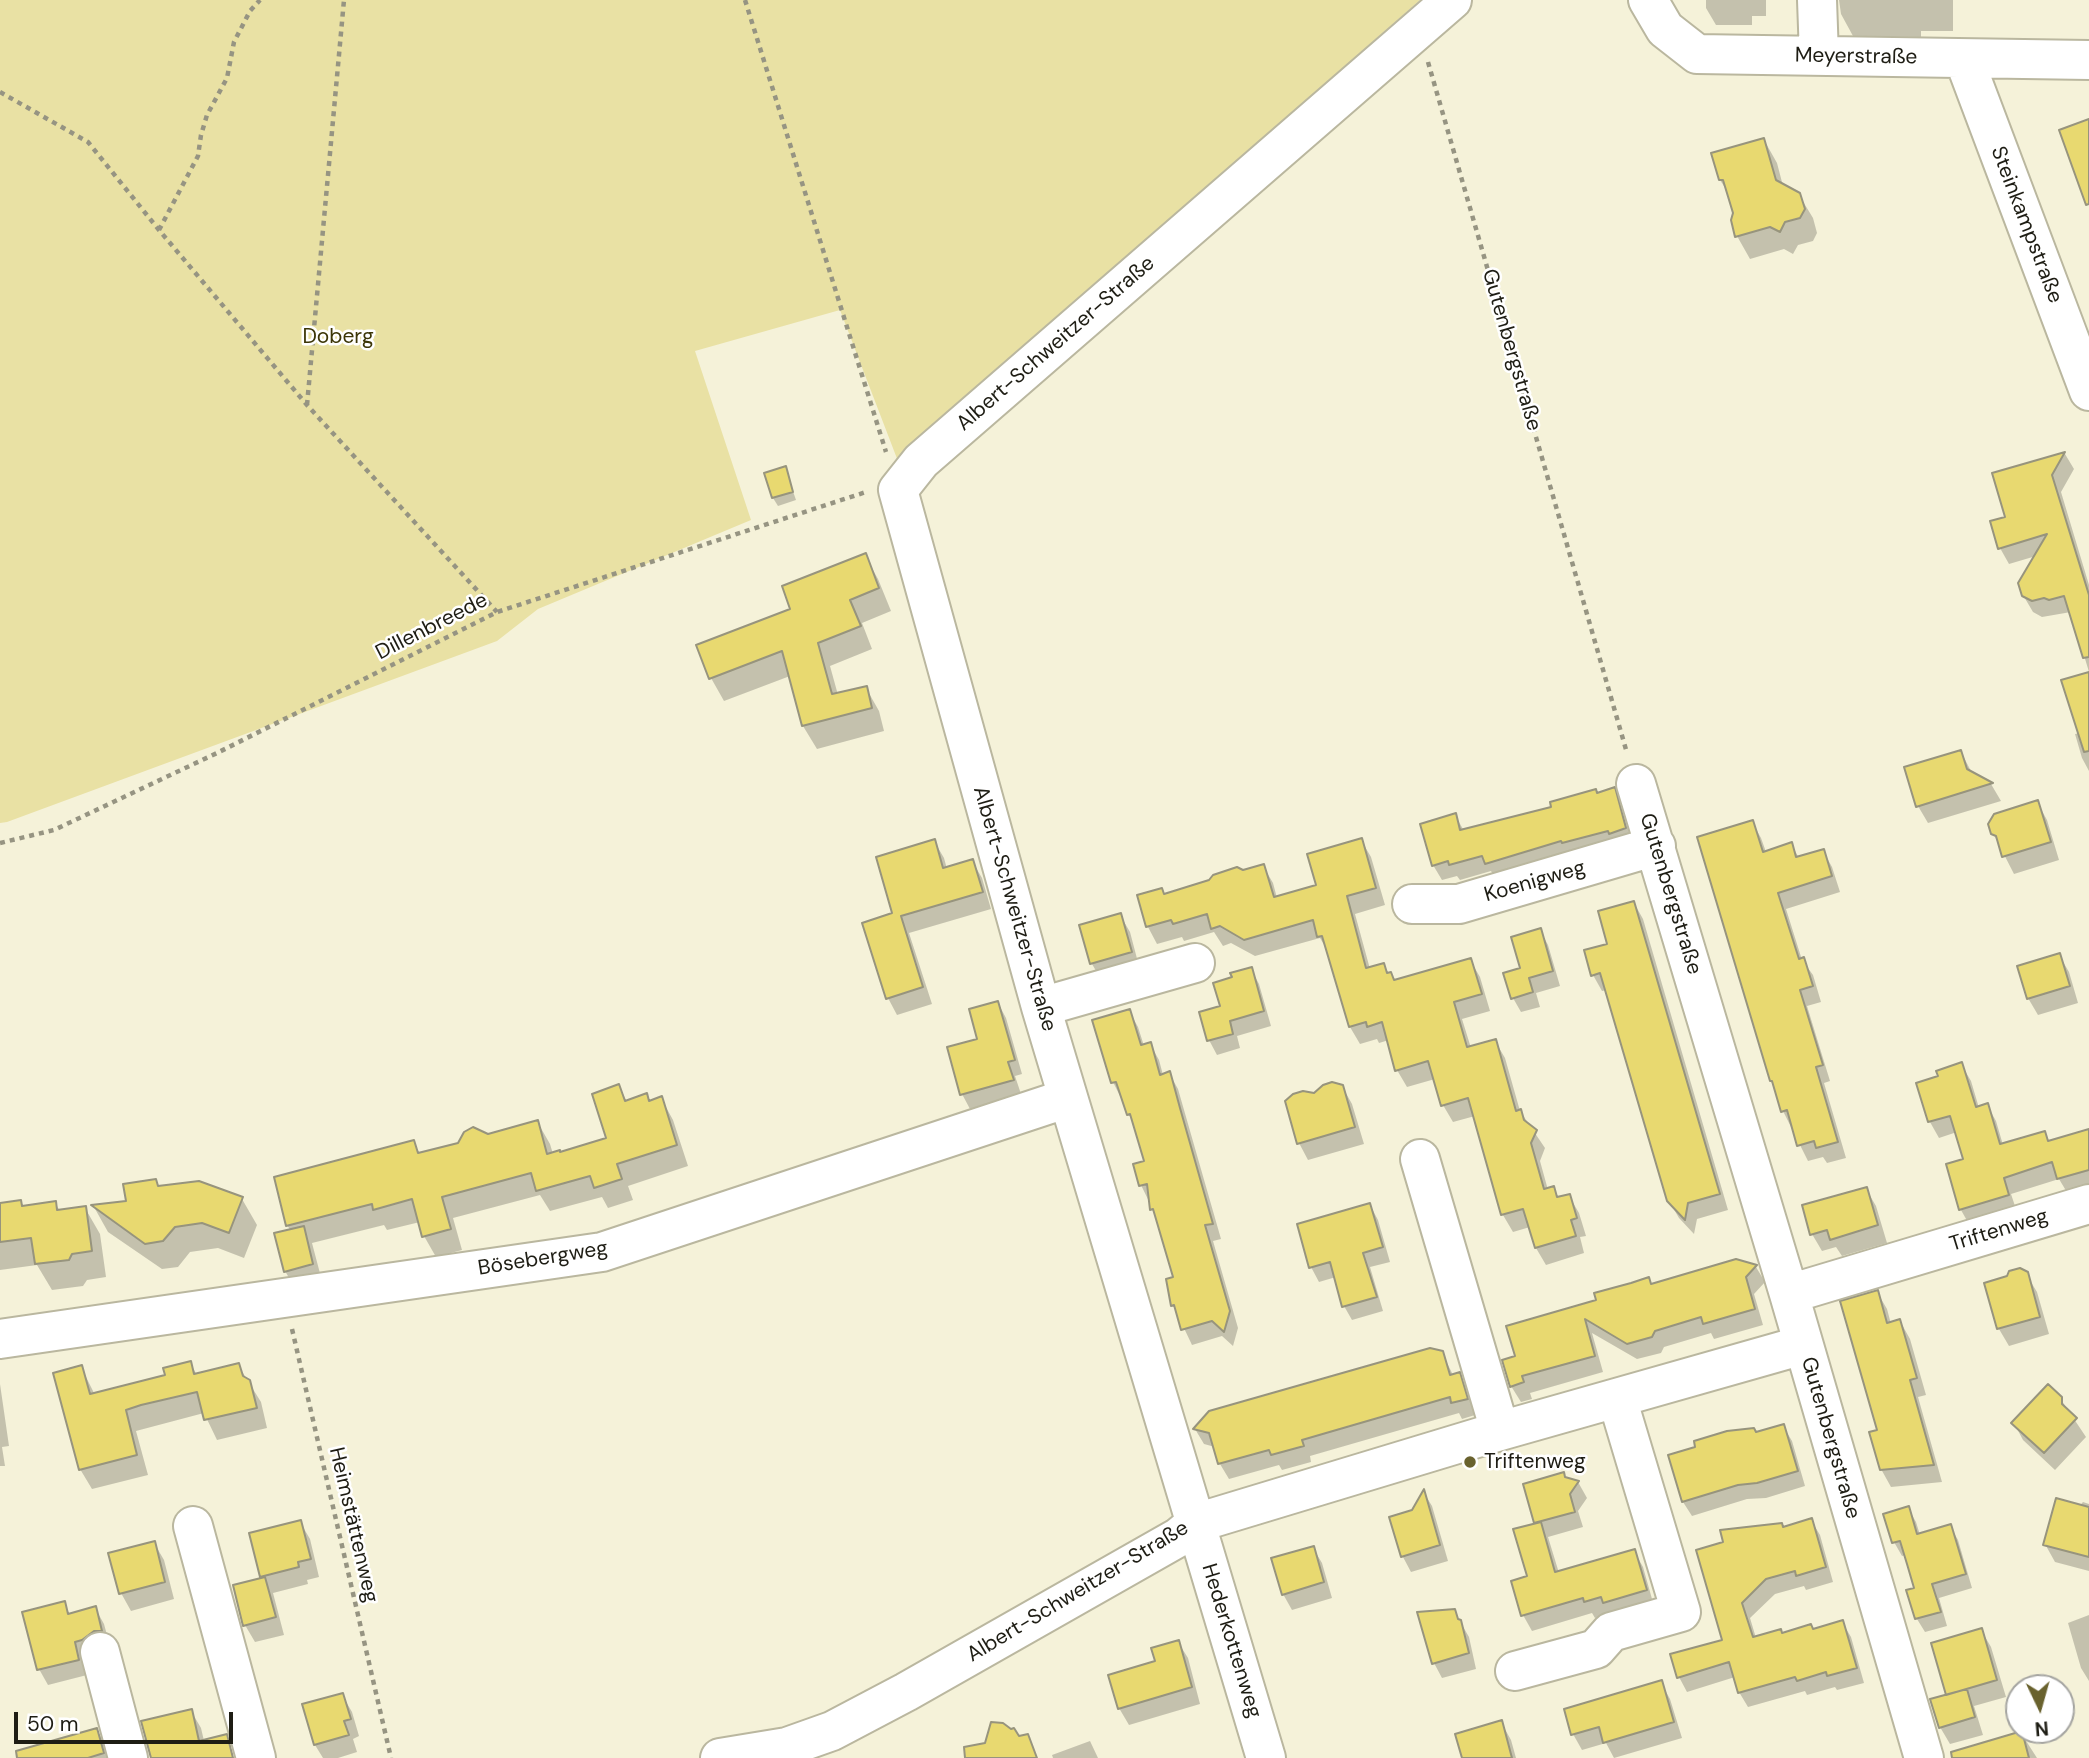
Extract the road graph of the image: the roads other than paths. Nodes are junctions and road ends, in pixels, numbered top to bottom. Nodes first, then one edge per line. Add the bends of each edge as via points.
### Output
1 (1452, 0) edge
2 (1648, 0) edge
3 (1817, 0) edge
4 (1819, 56) junction
5 (1964, 59) junction
6 (2089, 60) edge
7 (2089, 391) edge
8 (1636, 784) road end
9 (1656, 846) junction
10 (1412, 904) dead end
11 (1195, 963) dead end
12 (1041, 1007) junction
13 (1068, 1098) junction
14 (1420, 1159) dead end
15 (2087, 1213) edge
16 (1788, 1294) junction
17 (0, 1339) edge
18 (1803, 1345) junction
19 (1617, 1398) junction
20 (1500, 1431) junction
21 (1196, 1523) junction
22 (193, 1526) dead end
23 (100, 1652) dead end
24 (1515, 1671) dead end
25 (128, 1758) edge
26 (256, 1758) edge
27 (720, 1758) edge
28 (1266, 1758) edge
29 (1924, 1758) edge

1 - 12 street, Albert-Schweitzer-Straße via 921,461 898,490
2 - 4 street, Meyerstraße via 1665,29 1697,54
3 - 4 street
4 - 5 street, Meyerstraße
5 - 6 street, Meyerstraße
5 - 7 street, Steinkampstraße
8 - 9 street, Gutenbergstraße
9 - 10 street, Koenigweg via 1459,904
9 - 16 street, Gutenbergstraße
11 - 12 street
12 - 13 street, Albert-Schweitzer-Straße
13 - 17 street, Bösebergweg via 602,1252
13 - 21 street, Albert-Schweitzer-Straße
14 - 20 street
15 - 16 street, Triftenweg
16 - 18 street, Gutenbergstraße
18 - 19 street
18 - 29 street, Gutenbergstraße
19 - 20 street
19 - 24 street via 1681,1612 1611,1632 1596,1649
20 - 21 street
21 - 27 street, Albert-Schweitzer-Straße via 1180,1537 832,1731 787,1747
21 - 28 street, Hederkottenweg
22 - 26 street
23 - 25 street

